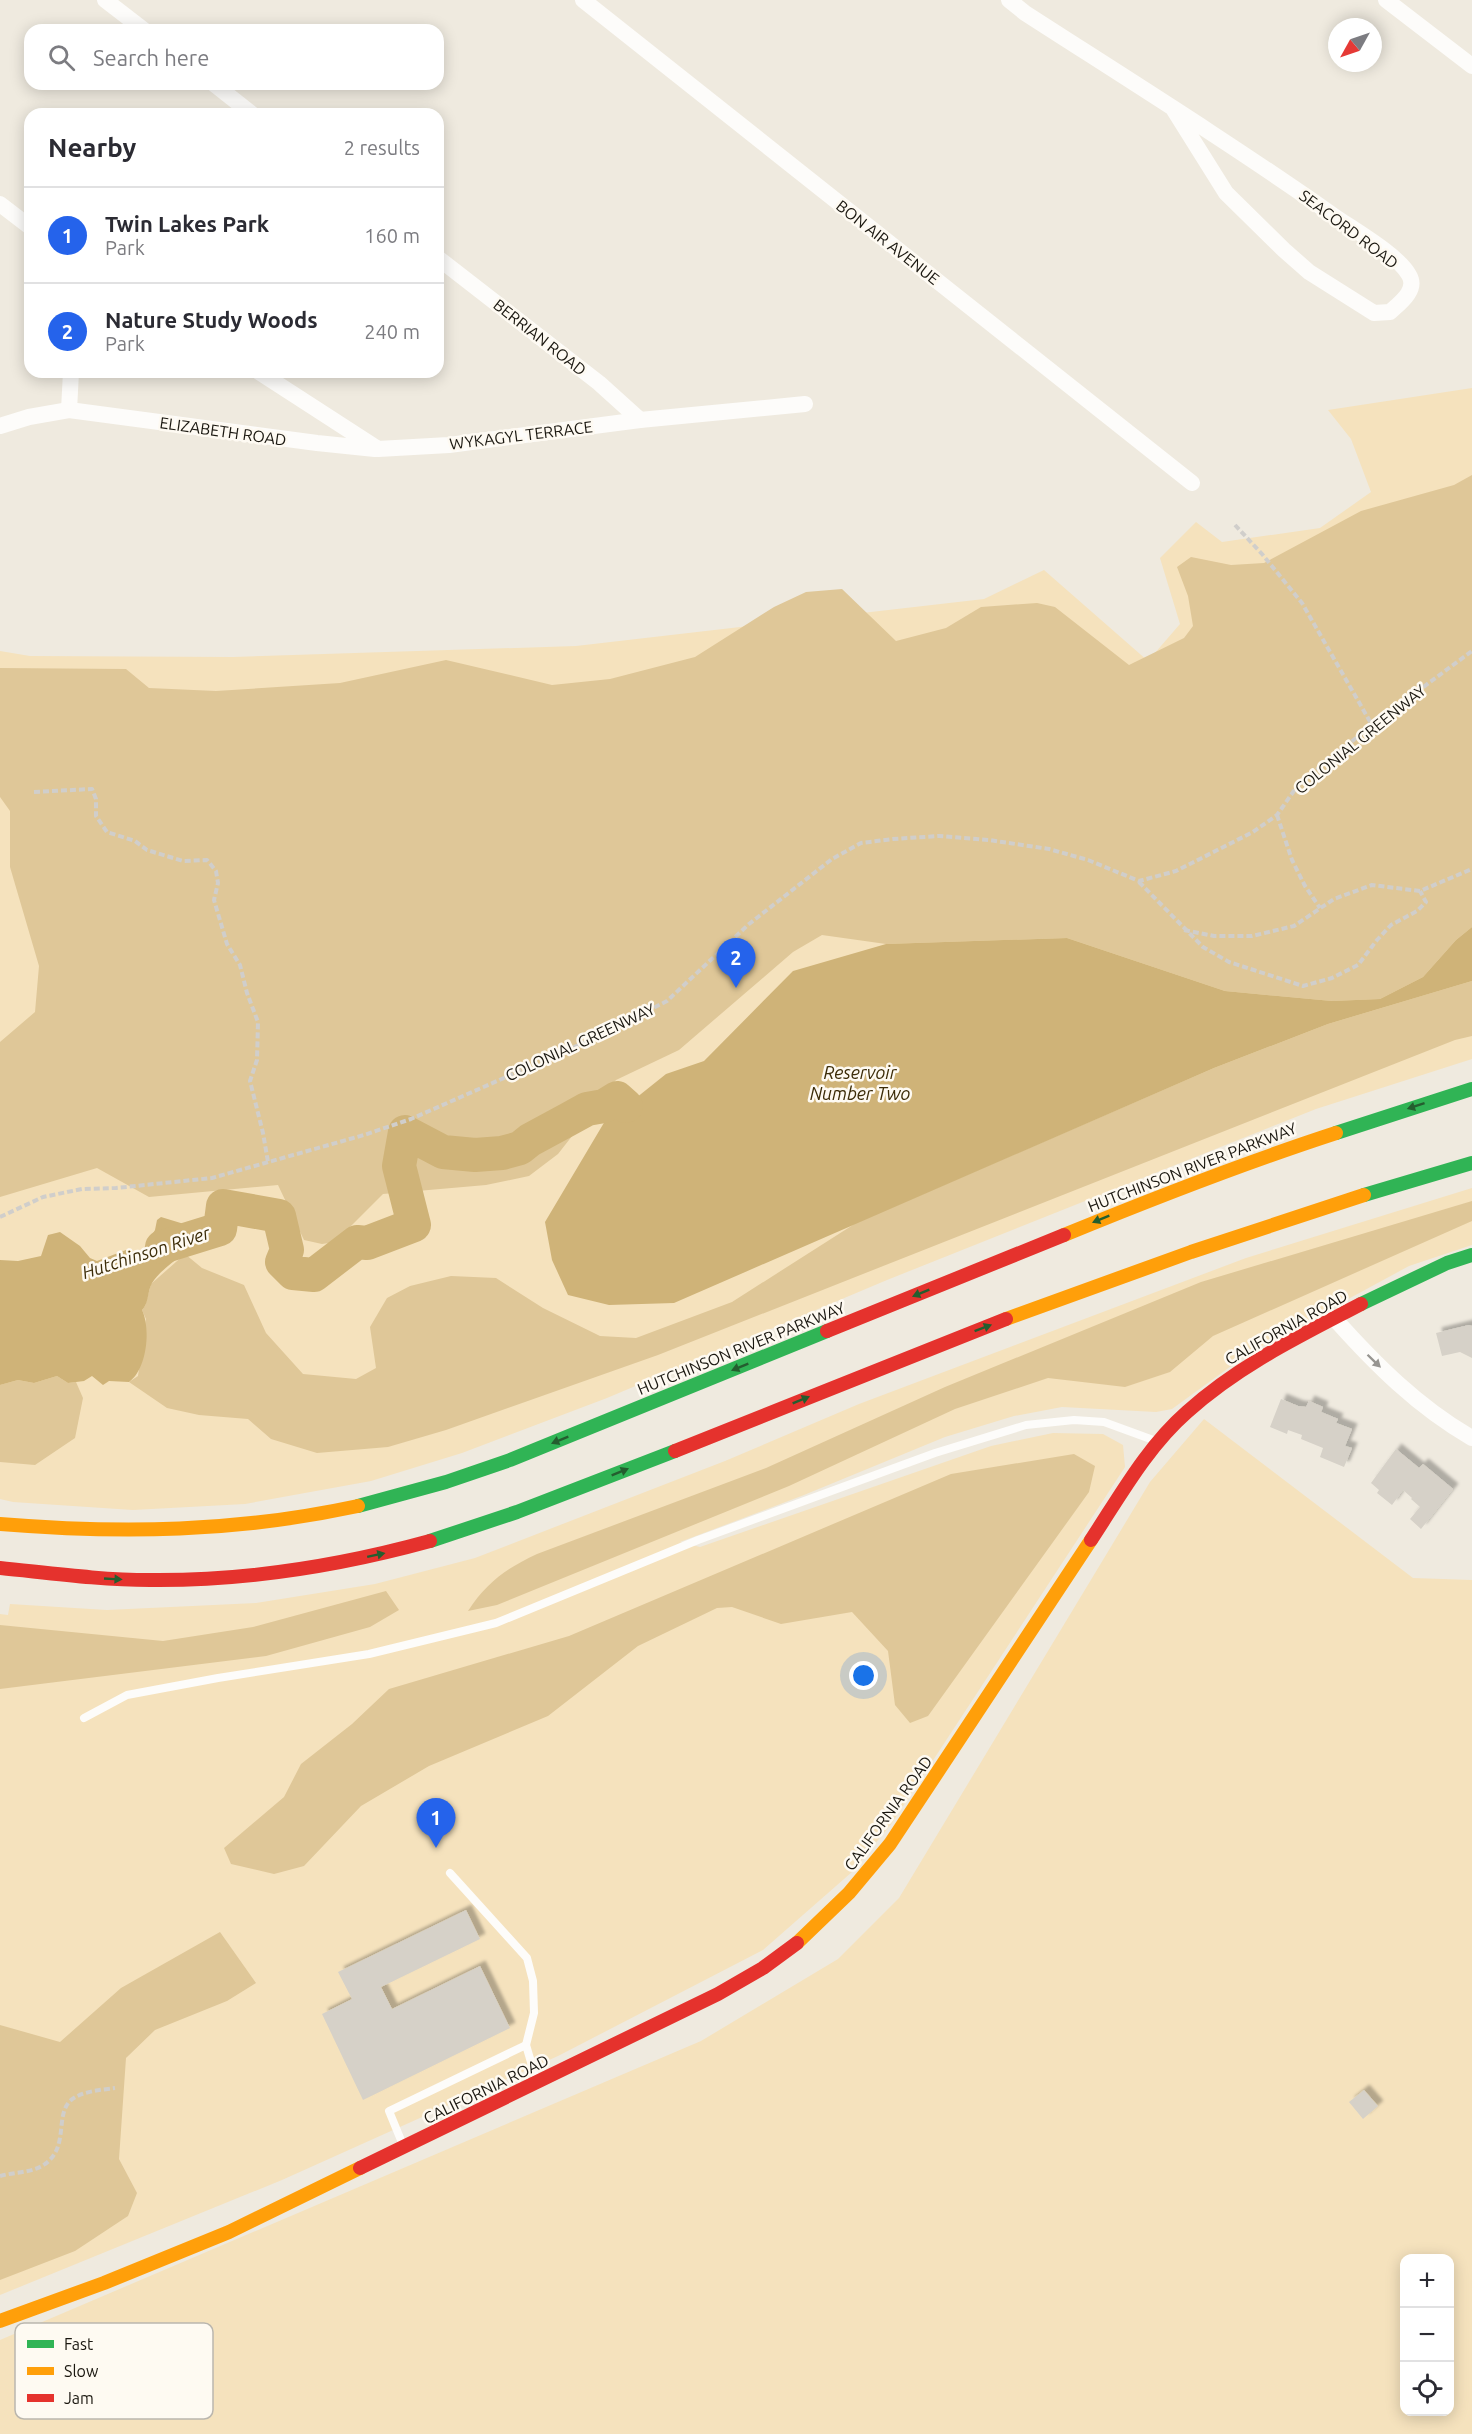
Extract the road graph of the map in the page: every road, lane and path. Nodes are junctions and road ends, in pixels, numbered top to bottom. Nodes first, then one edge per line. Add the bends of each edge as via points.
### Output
1 (105, 0) edge
2 (583, 0) edge
3 (1009, 0) edge
4 (1386, 0) edge
5 (136, 24) edge
6 (1472, 66) edge
7 (222, 90) edge
8 (244, 108) edge
9 (1174, 110) junction
10 (0, 204) edge
11 (24, 222) edge
12 (444, 263) edge
13 (71, 378) edge
14 (268, 378) edge
15 (805, 404) dead end
16 (69, 410) junction
17 (640, 420) junction
18 (0, 426) edge
19 (378, 449) junction
20 (1192, 483) dead end
21 (1235, 525) dead end
22 (1472, 651) edge
23 (1371, 725) junction
24 (34, 792) dead end
25 (1276, 815) junction
26 (1472, 869) edge
27 (1139, 881) junction
28 (1420, 891) junction
29 (1320, 908) junction
30 (1184, 930) junction
31 (1472, 1089) edge
32 (268, 1162) junction
33 (1472, 1163) edge
34 (0, 1217) edge
35 (1472, 1255) edge
36 (1334, 1318) junction
37 (1472, 1438) edge
38 (1159, 1442) junction
39 (0, 1524) edge
40 (0, 1568) edge
41 (54, 1574) junction
42 (0, 1577) edge
43 (84, 1718) dead end
44 (450, 1873) dead end
45 (526, 2045) junction
46 (537, 2083) junction
47 (115, 2088) dead end
48 (404, 2148) junction
49 (0, 2176) edge
50 (0, 2321) edge

1 - 5 street
2 - 20 street, BON AIR AVENUE
3 - 9 street, SEACORD ROAD
4 - 6 street
7 - 8 street
9 - 9 street, SEACORD ROAD via 1226,193 1309,272 1374,313 1390,312 1409,293 1409,275 1389,255 1254,160
10 - 11 street
12 - 17 street, BERRIAN ROAD via 599,383
13 - 16 street
14 - 19 street
15 - 17 street, WYKAGYL TERRACE
16 - 18 street, ELIZABETH ROAD
16 - 19 street, ELIZABETH ROAD
17 - 19 street, WYKAGYL TERRACE via 449,445
21 - 23 path via 1302,603
22 - 23 path, COLONIAL GREENWAY
23 - 25 path, COLONIAL GREENWAY via 1298,785
24 - 32 path via 92,789 96,816 107,832 183,861 207,860 216,871 214,900 258,1022 256,1060 250,1081
25 - 27 path, COLONIAL GREENWAY via 1202,859
25 - 29 path via 1292,860
26 - 28 path
27 - 30 path
27 - 32 path, COLONIAL GREENWAY via 1049,849 989,840 939,836 861,843 832,859 749,924 667,1001 590,1040 411,1119
28 - 29 path via 1372,885
28 - 30 path via 1426,902 1391,925 1358,965 1303,986 1228,962
29 - 30 path via 1294,926 1252,936 1214,936
31 -> 39 main road, HUTCHINSON RIVER PARKWAY via 1205,1178 510,1460 410,1494 308,1517 204,1530 98,1532
32 - 34 path, COLONIAL GREENWAY via 212,1178 82,1189 43,1197
41 -> 33 main road via 147,1580 223,1577 319,1566 428,1543 517,1513 1097,1286 1342,1202
35 - 36 main road, CALIFORNIA ROAD via 1417,1276
36 -> 37 street via 1408,1393
36 - 38 main road, CALIFORNIA ROAD via 1233,1374 1185,1413
38 - 43 lane via 1104,1422 1074,1420 1026,1425 935,1453 698,1540 496,1623 369,1654 127,1695
38 - 46 main road, CALIFORNIA ROAD via 1115,1502 912,1813 839,1904 777,1958 742,1980
40 - 41 main road
41 - 42 main road
44 - 45 lane via 526,1958 533,1981 534,2013
45 - 46 lane
45 - 48 lane via 389,2111
46 - 48 main road, CALIFORNIA ROAD
47 - 49 path via 85,2093 70,2101 56,2152 44,2165
48 - 50 main road, CALIFORNIA ROAD via 219,2236

